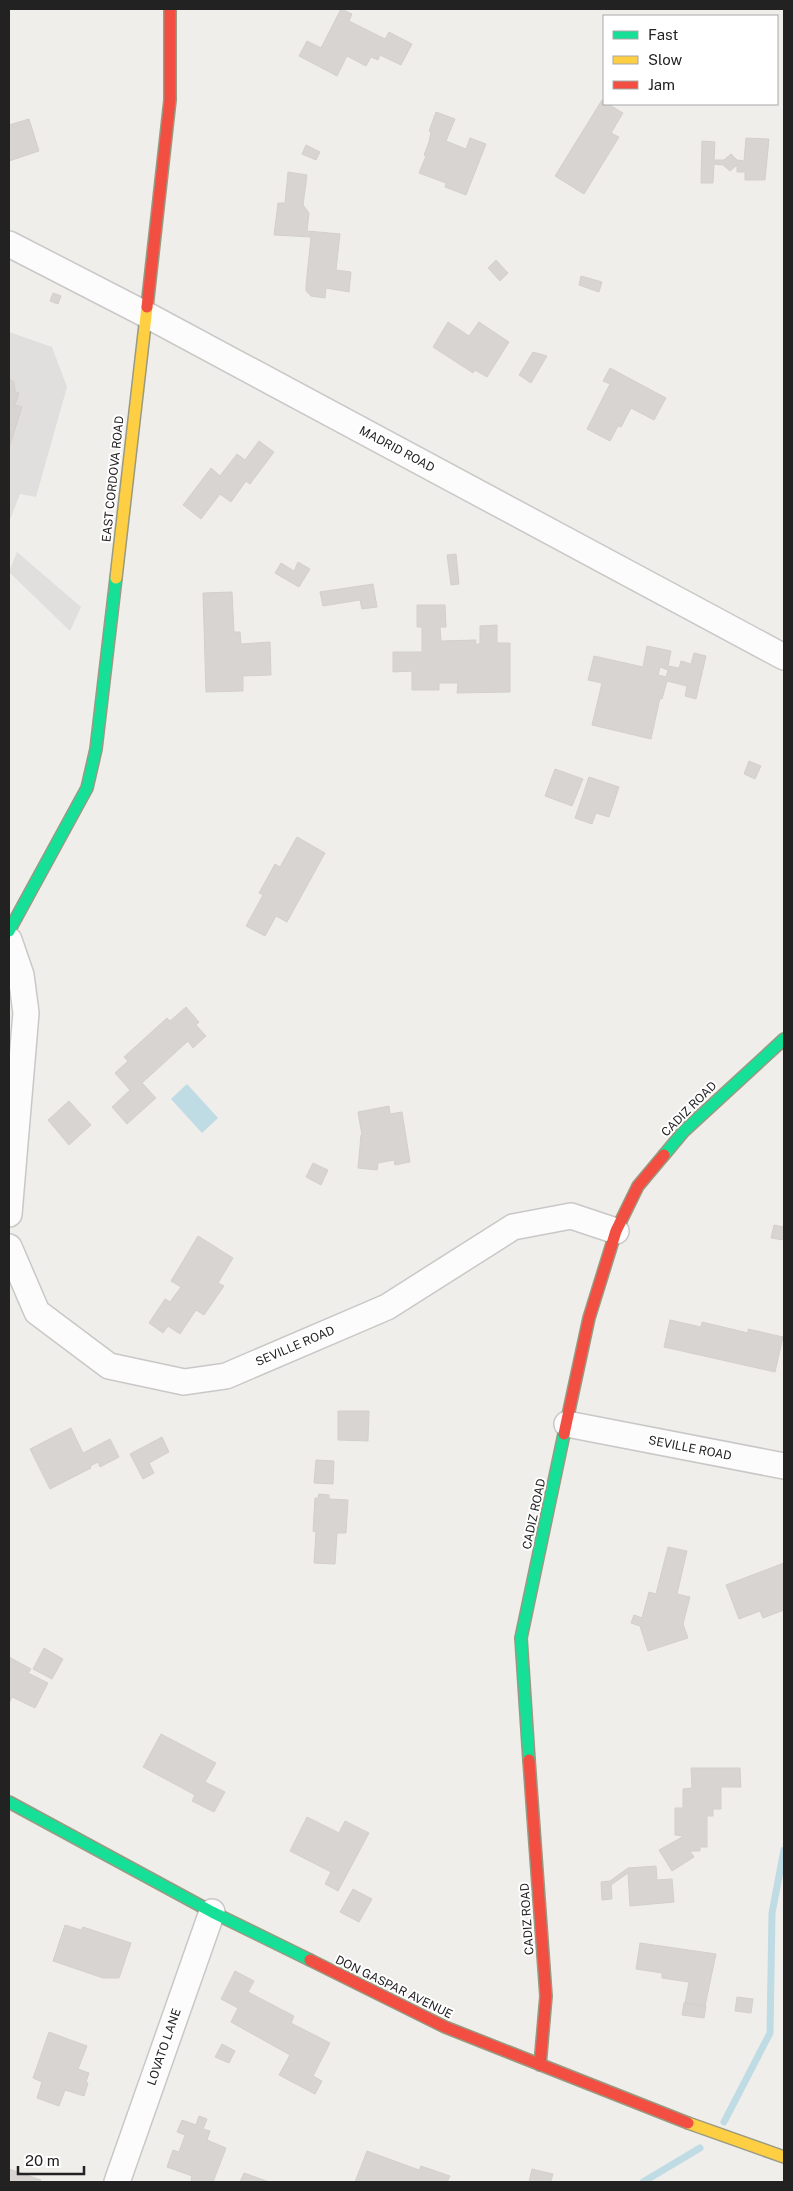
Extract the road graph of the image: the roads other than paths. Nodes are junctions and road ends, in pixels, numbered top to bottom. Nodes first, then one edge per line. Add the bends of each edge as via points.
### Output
1 (170, 9) edge
2 (9, 244) edge
3 (145, 314) junction
4 (784, 657) edge
5 (9, 931) edge
6 (9, 940) edge
7 (784, 1039) edge
8 (9, 1214) edge
9 (616, 1231) junction
10 (9, 1247) edge
11 (566, 1424) junction
12 (784, 1466) edge
13 (9, 1802) edge
14 (212, 1912) junction
15 (540, 2065) junction
16 (784, 2157) edge
17 (117, 2182) edge

1 - 3 street, EAST CORDOVA ROAD via 169,110
2 - 3 street, MADRID ROAD
3 - 4 street, MADRID ROAD
3 - 5 street, EAST CORDOVA ROAD via 92,771 75,814
6 - 8 street via 21,975 26,1013
7 - 9 street, CADIZ ROAD via 684,1131 638,1186
9 - 10 street, SEVILLE ROAD via 571,1216 513,1227 387,1307 226,1376 184,1382 109,1366 37,1312
9 - 11 street, CADIZ ROAD via 589,1318
11 - 12 street, SEVILLE ROAD
11 - 15 street, CADIZ ROAD via 522,1638 546,1996
13 - 14 street, DON GASPAR AVENUE
14 - 15 street, DON GASPAR AVENUE via 445,2027
14 - 17 street, LOVATO LANE
15 - 16 street, DON GASPAR AVENUE via 725,2138

